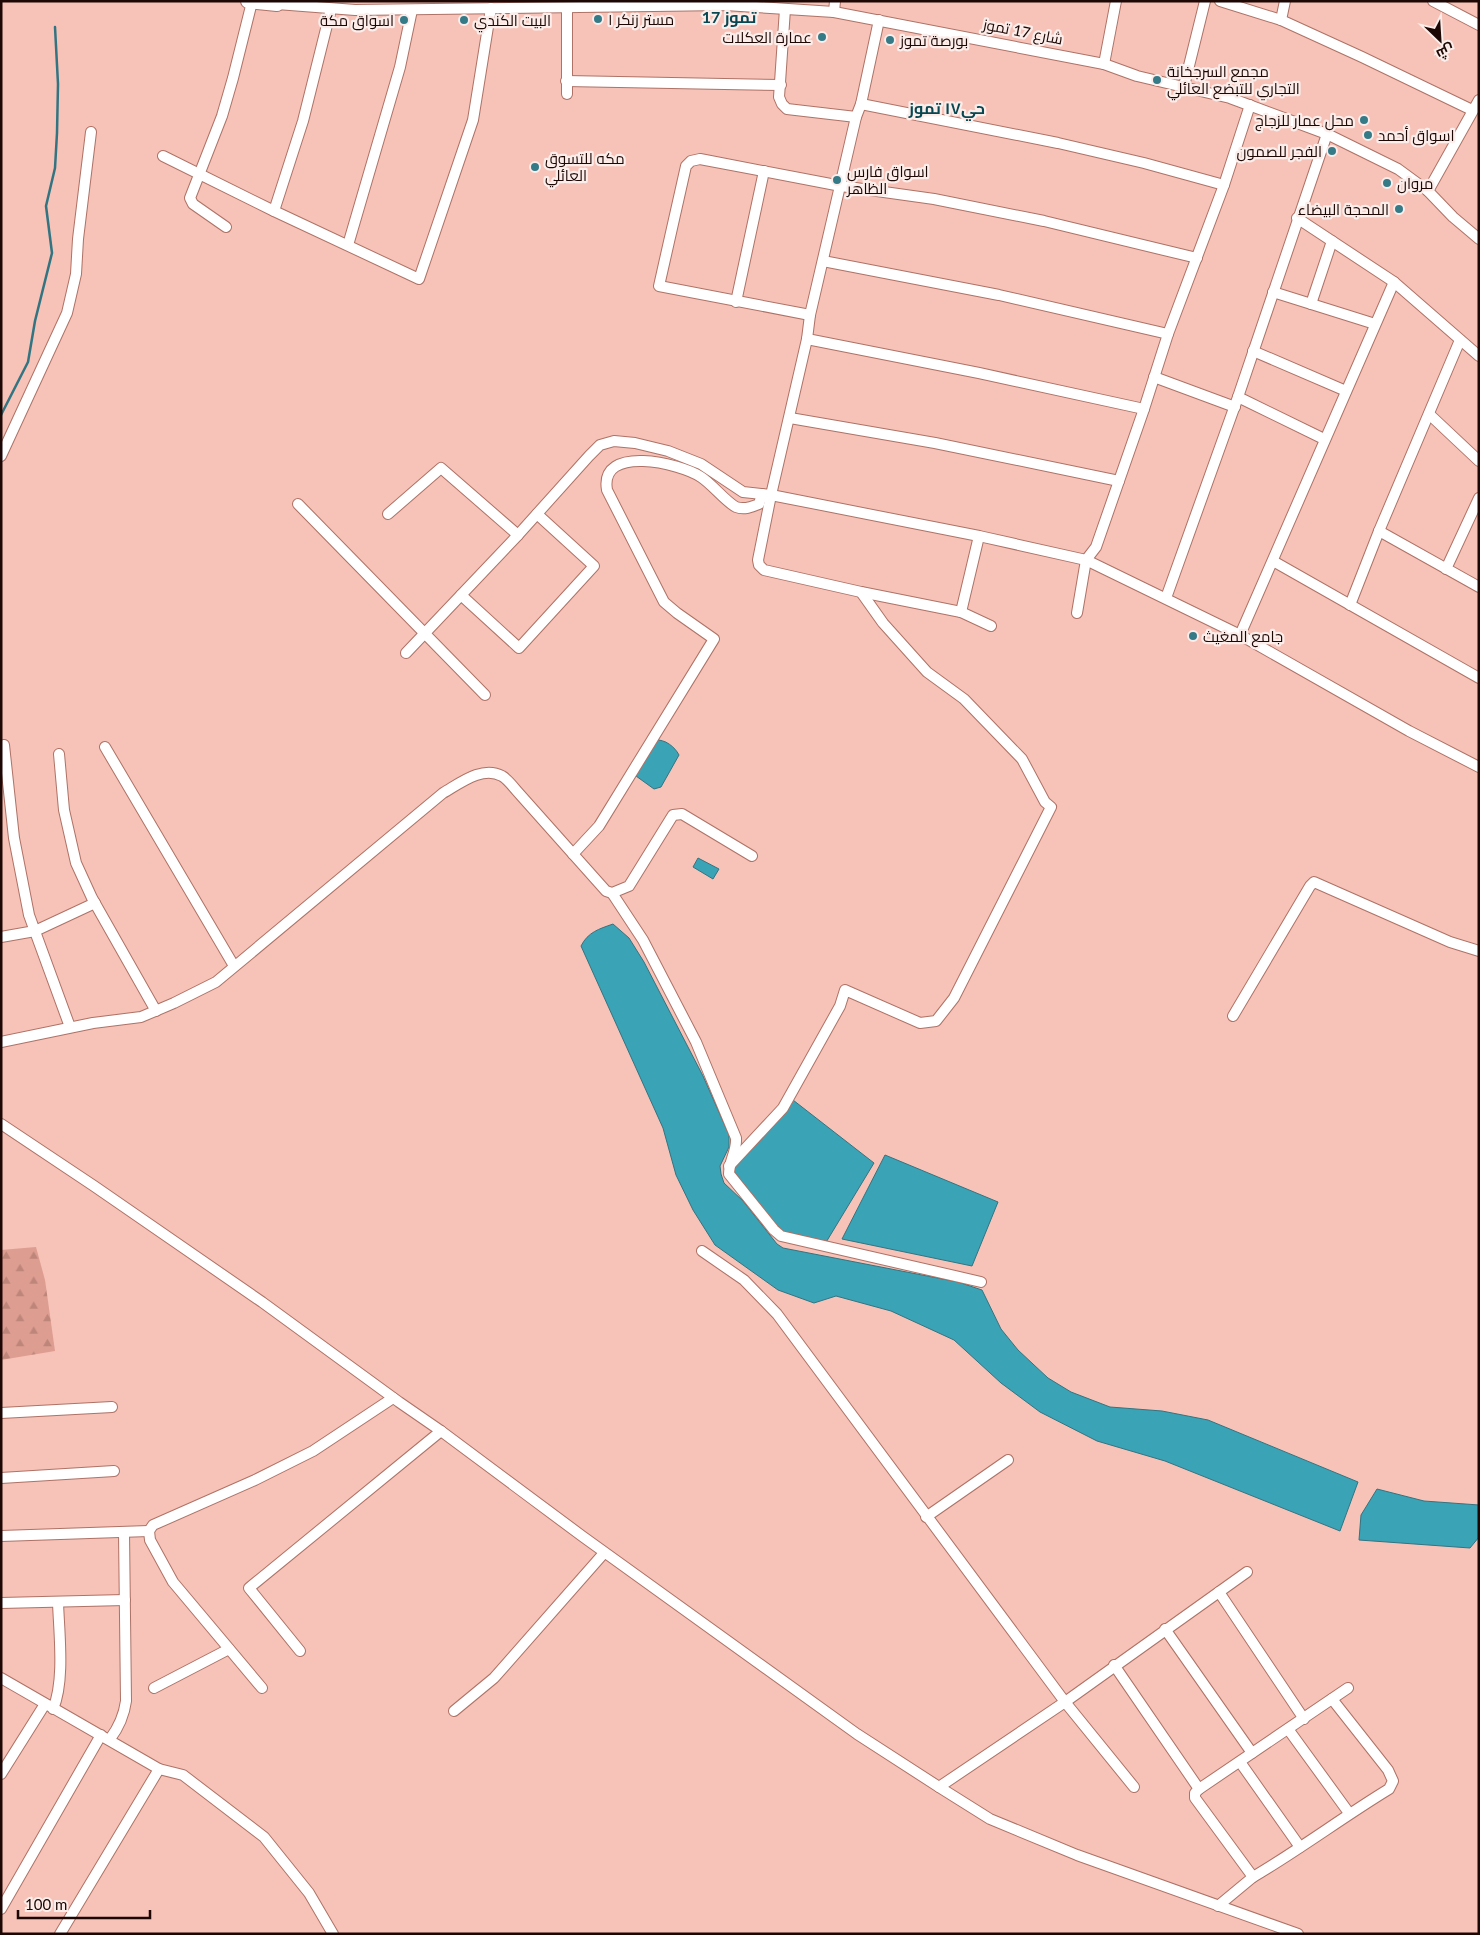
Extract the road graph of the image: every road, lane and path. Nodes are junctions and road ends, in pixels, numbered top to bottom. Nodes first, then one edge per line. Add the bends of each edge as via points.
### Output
1 (248, 1) edge
2 (1116, 1) edge
3 (1206, 1) edge
4 (1220, 1) edge
5 (1285, 1) edge
6 (1433, 1) edge
7 (252, 2) edge
8 (277, 3) edge
9 (725, 3) edge
10 (355, 6) edge
11 (436, 6) edge
12 (834, 6) edge
13 (491, 8) junction
14 (567, 8) junction
15 (331, 9) junction
16 (785, 9) junction
17 (412, 10) junction
18 (879, 20) junction
19 (1281, 20) junction
20 (1479, 24) edge
21 (1104, 64) junction
22 (566, 81) junction
23 (781, 85) junction
24 (1184, 86) junction
25 (567, 94) dead end
26 (1479, 100) edge
27 (861, 104) junction
28 (1250, 105) junction
29 (1472, 110) junction
30 (856, 117) junction
31 (91, 132) dead end
32 (1327, 134) junction
33 (163, 156) dead end
34 (764, 171) junction
35 (199, 174) junction
36 (1224, 185) junction
37 (842, 186) junction
38 (1428, 191) junction
39 (274, 211) junction
40 (1297, 218) junction
41 (226, 227) dead end
42 (1479, 239) edge
43 (1332, 241) junction
44 (348, 246) junction
45 (1197, 258) junction
46 (823, 261) junction
47 (1394, 282) junction
48 (1273, 292) junction
49 (736, 302) junction
50 (1311, 304) junction
51 (810, 315) junction
52 (1375, 324) junction
53 (1168, 334) junction
54 (808, 339) junction
55 (1460, 340) junction
56 (1253, 351) junction
57 (1479, 356) edge
58 (1154, 377) junction
59 (1346, 391) junction
60 (1238, 397) junction
61 (1235, 407) junction
62 (1144, 409) junction
63 (1429, 414) junction
64 (790, 418) junction
65 (1324, 439) junction
66 (1, 456) edge
67 (1479, 461) edge
68 (1119, 481) junction
69 (767, 495) junction
70 (1479, 498) edge
71 (298, 504) dead end
72 (388, 514) dead end
73 (537, 514) junction
74 (1379, 531) junction
75 (518, 535) junction
76 (979, 536) junction
77 (1086, 560) junction
78 (1273, 561) junction
79 (1446, 569) junction
80 (1479, 587) edge
81 (861, 592) junction
82 (460, 595) junction
83 (1166, 598) junction
84 (1350, 605) junction
85 (961, 612) junction
86 (1077, 613) dead end
87 (992, 626) dead end
88 (424, 633) junction
89 (1240, 635) junction
90 (406, 653) dead end
91 (1479, 678) edge
92 (485, 695) dead end
93 (4, 745) dead end
94 (105, 747) dead end
95 (59, 754) dead end
96 (1479, 767) edge
97 (573, 854) junction
98 (752, 856) dead end
99 (612, 893) junction
100 (95, 903) junction
101 (35, 932) junction
102 (1, 937) edge
103 (1479, 951) edge
104 (234, 966) junction
105 (156, 1011) junction
106 (1233, 1016) dead end
107 (70, 1028) junction
108 (1, 1042) edge
109 (1, 1124) edge
110 (729, 1166) junction
111 (702, 1251) dead end
112 (981, 1282) dead end
113 (393, 1398) junction
114 (112, 1406) dead end
115 (1, 1412) edge
116 (441, 1431) junction
117 (1008, 1460) dead end
118 (114, 1471) dead end
119 (1, 1478) edge
120 (926, 1517) junction
121 (148, 1531) junction
122 (124, 1532) junction
123 (1, 1536) edge
124 (604, 1552) junction
125 (1248, 1572) dead end
126 (1219, 1592) junction
127 (125, 1600) junction
128 (58, 1602) junction
129 (1, 1603) edge
130 (1165, 1629) junction
131 (229, 1649) junction
132 (300, 1652) dead end
133 (1114, 1665) junction
134 (1, 1678) edge
135 (154, 1688) dead end
136 (262, 1688) dead end
137 (1348, 1688) dead end
138 (1332, 1699) junction
139 (1065, 1702) junction
140 (49, 1707) junction
141 (454, 1711) dead end
142 (1304, 1719) junction
143 (1288, 1729) junction
144 (105, 1737) junction
145 (1252, 1753) junction
146 (1240, 1762) junction
147 (159, 1769) junction
148 (1, 1774) edge
149 (939, 1787) junction
150 (1134, 1787) dead end
151 (1200, 1789) junction
152 (1349, 1814) junction
153 (1300, 1847) junction
154 (1253, 1876) junction
155 (1218, 1906) junction
156 (1, 1909) edge
157 (60, 1934) edge
158 (333, 1934) edge
159 (1298, 1934) edge

1 - 7 main road, شارع 17 تموز
2 - 21 street
3 - 24 street
4 - 19 street
5 - 19 street
6 - 20 street
7 - 8 main road, شارع 17 تموز
7 - 35 street via 222,116
8 - 15 street, شارع 17 تموز
9 - 14 street, شارع 17 تموز
9 - 16 street, شارع 17 تموز
10 - 15 street, شارع 17 تموز
10 - 17 street, شارع 17 تموز
11 - 13 street, شارع 17 تموز
11 - 17 street, شارع 17 تموز
12 - 16 street, شارع 17 تموز
12 - 18 street, شارع 17 تموز
13 - 14 street, شارع 17 تموز
13 - 44 street via 473,120 419,279
14 - 22 street
15 - 39 street via 303,121
16 - 23 street
17 - 44 street via 400,68
18 - 21 street, شارع 17 تموز
18 - 27 street
19 - 29 street
21 - 24 street, شارع 17 تموز via 1137,76
22 - 23 street
22 - 25 street
23 - 30 street via 779,97 787,109
24 - 28 street, شارع 17 تموز
26 - 29 street
27 - 30 street
27 - 36 street via 1058,143
28 - 32 street, شارع 17 تموز
28 - 36 street
29 - 38 street
30 - 37 street
31 - 66 street via 76,274 67,313
32 - 38 street, شارع 17 تموز via 1398,169
32 - 40 street
33 - 35 street
34 - 37 street
34 - 49 street
34 - 49 street via 700,160 691,161 686,166 658,284 661,288
35 - 39 street
35 - 41 street via 190,198 193,204
36 - 45 street
37 - 45 street via 1044,220
37 - 46 street
38 - 42 street, شارع 17 تموز
39 - 44 street
40 - 43 street
40 - 48 street
43 - 47 street
43 - 50 street
45 - 53 street
46 - 51 street
46 - 53 street via 1008,297
47 - 52 street
47 - 55 street
48 - 50 street
48 - 56 street
49 - 51 street
50 - 52 street
51 - 54 street
52 - 59 street
53 - 58 street
54 - 62 street
54 - 64 street
55 - 57 street
55 - 63 street
56 - 59 street
56 - 60 street
58 - 61 street
58 - 62 street
59 - 65 street
60 - 61 street
60 - 65 street
61 - 83 street
62 - 68 street
63 - 67 street
63 - 74 street
64 - 68 street via 945,445
64 - 69 street
65 - 78 street
68 - 77 street via 1096,547
69 - 73 street via 743,492 701,464 668,451 614,441 600,445
69 - 76 street
69 - 81 street via 759,566 764,570
69 - 97 street via 759,504 737,507 701,477 657,461 632,461 608,472 608,490 664,602 714,639 605,816
70 - 79 street
71 - 88 street
72 - 75 street via 441,468
73 - 75 street
73 - 82 street via 594,566 520,648
74 - 79 street
74 - 84 street
75 - 82 street
76 - 77 street
76 - 85 street
77 - 83 street
77 - 86 street
78 - 84 street
78 - 89 street
79 - 80 street
81 - 85 street
81 - 110 street via 883,623 927,672 964,699 1022,759 1045,802 1051,807 954,998 936,1021 920,1023 845,990 840,1006 783,1108
82 - 88 street
83 - 89 street
84 - 91 street
85 - 87 street
88 - 90 street
88 - 92 street
89 - 96 street
93 - 101 street via 14,838
94 - 104 street
95 - 100 street via 64,810 76,863
97 - 99 street via 606,891
97 - 104 street via 502,776 490,773 473,775 443,793
98 - 99 street via 682,814 673,815 629,886
99 - 110 street via 643,940 703,1060 736,1138 737,1145
100 - 101 street
100 - 105 street
101 - 102 street
101 - 107 street
103 - 106 street via 1450,942 1314,882
104 - 105 street via 216,982
105 - 107 street via 141,1017
107 - 108 street
109 - 113 street via 262,1302
110 - 112 street via 730,1174 781,1236
111 - 120 street via 744,1280 777,1314
113 - 116 street
113 - 121 street via 313,1451 153,1525
114 - 115 street
116 - 124 street
116 - 132 street via 249,1588
117 - 120 street
118 - 119 street
120 - 139 street
121 - 122 street
121 - 131 street via 173,1582
122 - 123 street
122 - 127 street
124 - 141 street via 494,1678
124 - 149 street via 857,1734
125 - 126 street
126 - 130 street
126 - 142 street
127 - 128 street
127 - 144 street via 126,1701 118,1728
128 - 129 street
128 - 140 street via 60,1682 57,1700
130 - 133 street
130 - 145 street
131 - 135 street
131 - 136 street
133 - 139 street
133 - 151 street
134 - 140 street
137 - 138 street
138 - 142 street
138 - 152 street via 1388,1770 1393,1782 1389,1789
139 - 149 street
139 - 150 street
140 - 144 street
140 - 148 street
142 - 143 street
143 - 145 street
143 - 152 street
144 - 147 street
144 - 156 street
145 - 146 street
146 - 151 street
146 - 153 street
147 - 157 street
147 - 158 street via 183,1775 264,1837 310,1893
149 - 155 street via 990,1819 1077,1855
151 - 154 street via 1195,1798
152 - 153 street
153 - 154 street
154 - 155 street
155 - 159 street

